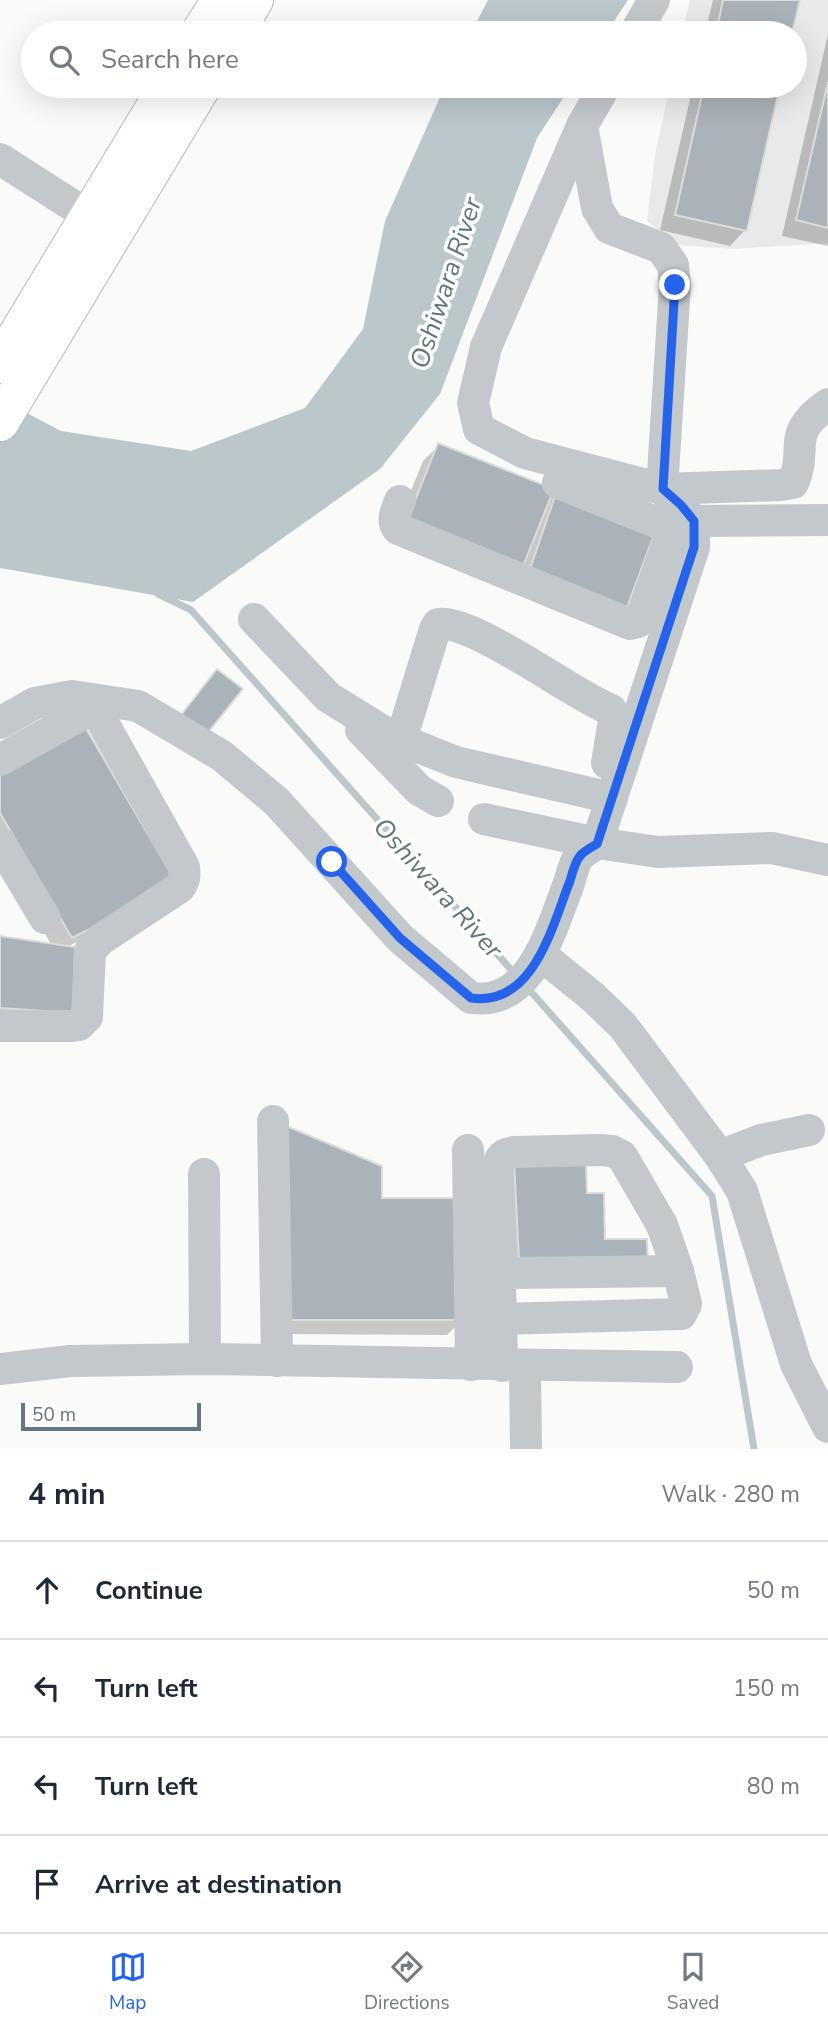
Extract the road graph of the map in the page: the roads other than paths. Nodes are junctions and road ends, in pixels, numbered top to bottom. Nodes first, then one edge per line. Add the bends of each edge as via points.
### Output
1 (220, 0) edge
2 (254, 0) edge
3 (654, 0) edge
4 (207, 21) edge
5 (241, 21) edge
6 (642, 21) edge
7 (162, 98) edge
8 (192, 98) edge
9 (598, 98) edge
10 (582, 126) junction
11 (0, 159) edge
12 (106, 206) junction
13 (6, 392) edge
14 (828, 404) edge
15 (558, 483) dead end
16 (400, 501) dead end
17 (678, 511) junction
18 (828, 520) edge
19 (254, 619) dead end
20 (328, 697) junction
21 (0, 723) edge
22 (401, 740) junction
23 (0, 760) edge
24 (606, 797) junction
25 (438, 801) dead end
26 (484, 819) dead end
27 (0, 843) edge
28 (597, 844) junction
29 (827, 860) edge
30 (45, 918) dead end
31 (536, 963) junction
32 (0, 1026) edge
33 (273, 1121) dead end
34 (809, 1130) dead end
35 (468, 1150) dead end
36 (720, 1156) junction
37 (204, 1174) dead end
38 (678, 1271) junction
39 (500, 1273) junction
40 (501, 1319) junction
41 (205, 1359) junction
42 (277, 1361) junction
43 (471, 1366) junction
44 (514, 1366) junction
45 (677, 1367) dead end
46 (0, 1370) edge
47 (828, 1427) edge
48 (526, 1449) edge

1 - 4 main road
2 - 5 main road
3 - 6 street
7 - 12 main road
8 - 12 main road
9 - 10 street
10 - 17 street via 597,208 609,228 661,248 673,265
10 - 17 street via 486,347 473,403 479,429 525,453
11 - 12 street
12 - 13 main road
14 - 17 street via 799,435 793,483
15 - 17 street
16 - 17 street via 394,516 398,529 630,624 641,619
17 - 18 street
17 - 24 street via 694,547
19 - 20 street
20 - 22 street
20 - 25 street via 419,790
21 - 31 street via 35,703 72,696 138,706 222,756 276,801 400,938 471,998 502,996
22 - 24 street via 456,762
22 - 24 street via 435,629 448,623 488,640 611,710 614,721
23 - 32 street via 84,713 97,712 185,875 179,888 93,946 88,956 84,1022
24 - 28 street
26 - 28 street
27 - 30 street
28 - 29 street via 658,852 772,848
28 - 31 street via 579,856
31 - 36 street via 593,997 623,1026
33 - 42 street
34 - 36 street via 761,1140
35 - 43 street
36 - 47 street via 742,1191 796,1364
37 - 41 street
38 - 39 street
38 - 39 street via 662,1225 622,1156 600,1150 515,1152 501,1157
38 - 40 street via 686,1304 681,1314
39 - 40 street
40 - 44 street
41 - 42 street
41 - 46 street via 70,1361
42 - 43 street
43 - 44 street
44 - 45 street
44 - 48 street

